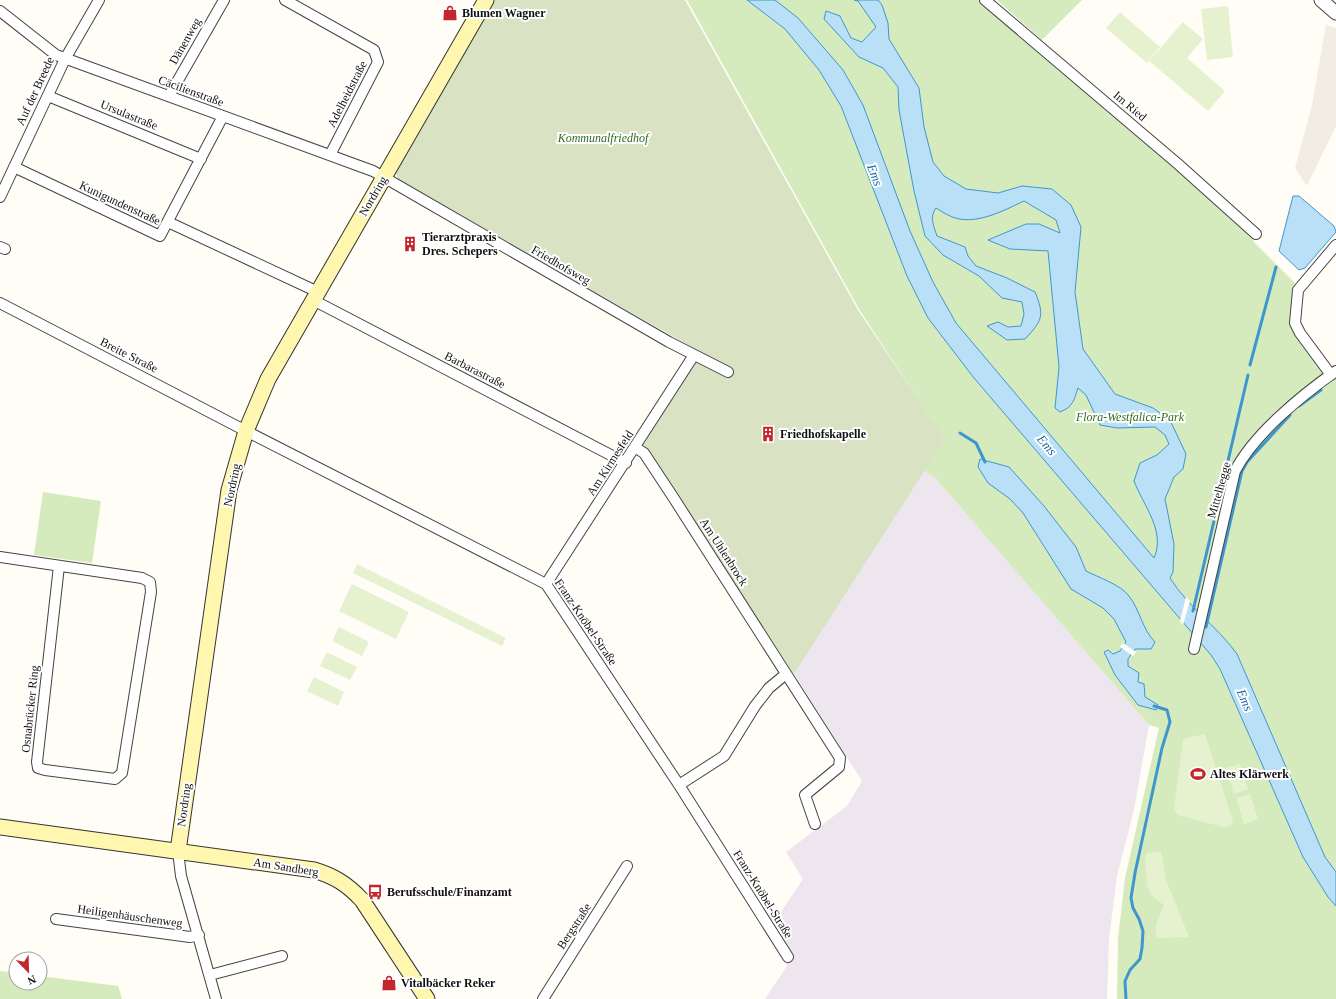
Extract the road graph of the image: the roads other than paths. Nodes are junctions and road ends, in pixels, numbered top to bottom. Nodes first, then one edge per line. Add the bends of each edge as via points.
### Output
1 (99, 0) edge
2 (224, 0) edge
3 (285, 0) edge
4 (486, 0) edge
5 (985, 0) edge
6 (1321, 0) edge
7 (0, 11) edge
8 (1336, 13) edge
9 (65, 59) junction
10 (48, 96) junction
11 (169, 96) junction
12 (224, 116) junction
13 (330, 155) junction
14 (201, 159) junction
15 (14, 167) junction
16 (384, 178) junction
17 (0, 197) edge
18 (168, 222) junction
19 (1256, 234) dead end
20 (1336, 245) edge
21 (315, 296) junction
22 (0, 303) edge
23 (694, 355) junction
24 (728, 372) dead end
25 (1333, 373) edge
26 (246, 431) junction
27 (636, 448) junction
28 (626, 463) junction
29 (0, 557) edge
30 (59, 566) junction
31 (546, 584) junction
32 (1194, 648) dead end
33 (786, 674) junction
34 (679, 785) junction
35 (816, 824) dead end
36 (0, 828) edge
37 (178, 851) junction
38 (627, 866) dead end
39 (56, 919) dead end
40 (199, 935) junction
41 (282, 956) dead end
42 (788, 957) dead end
43 (210, 975) junction
44 (216, 999) edge
45 (427, 999) edge
46 (542, 999) edge

1 - 9 street, Auf der Breede
2 - 11 street, Dänenweg
3 - 13 street, Adelheidstraße via 374,50 378,62
4 - 16 main road, Nordring
5 - 19 street, Im Ried via 1178,164
6 - 8 street
7 - 9 street, Cäcilienstraße via 56,55
9 - 10 street, Auf der Breede
9 - 11 street, Cäcilienstraße
10 - 14 street, Ursulastraße
10 - 15 street, Auf der Breede
11 - 12 street, Cäcilienstraße
12 - 13 street, Cäcilienstraße
12 - 14 street
13 - 16 street, Cäcilienstraße via 373,171
14 - 18 street
15 - 17 street, Auf der Breede
15 - 18 street, Kunigundenstraße via 160,236
16 - 21 main road, Nordring
16 - 23 street, Friedhofsweg
18 - 21 street, Kunigundenstraße
20 - 25 street, Mittelhegge via 1298,290 1295,323 1300,334
21 - 26 main road, Nordring via 268,379
21 - 28 street, Barbarastraße
22 - 26 street, Breite Straße
23 - 24 street, Friedhofsweg
23 - 27 street, Am Kirmesfeld
25 - 32 street, Mittelhegge via 1294,403 1242,457 1235,471
26 - 31 street, Franz-Knöbel-Straße
26 - 37 main road, Nordring via 229,490
27 - 28 street, Am Kirmesfeld
27 - 33 street, Am Uhlenbrock via 644,453
28 - 31 street, Am Kirmesfeld
29 - 30 street, Osnabrücker Ring
30 - 30 street, Osnabrücker Ring via 154,581 122,773 115,779 38,768
31 - 34 street, Franz-Knöbel-Straße
33 - 34 street via 769,688 755,706 724,756
33 - 35 street, Am Uhlenbrock via 840,758 839,767 805,795
34 - 42 street, Franz-Knöbel-Straße
36 - 37 main road
37 - 40 street, Heiligenhäuschenweg via 181,876
37 - 45 main road, Am Sandberg via 314,870 333,876 350,887 362,900
38 - 46 street, Bergstraße
39 - 40 street, Heiligenhäuschenweg via 190,937
40 - 43 street, Heiligenhäuschenweg
41 - 43 street
43 - 44 street, Heiligenhäuschenweg

